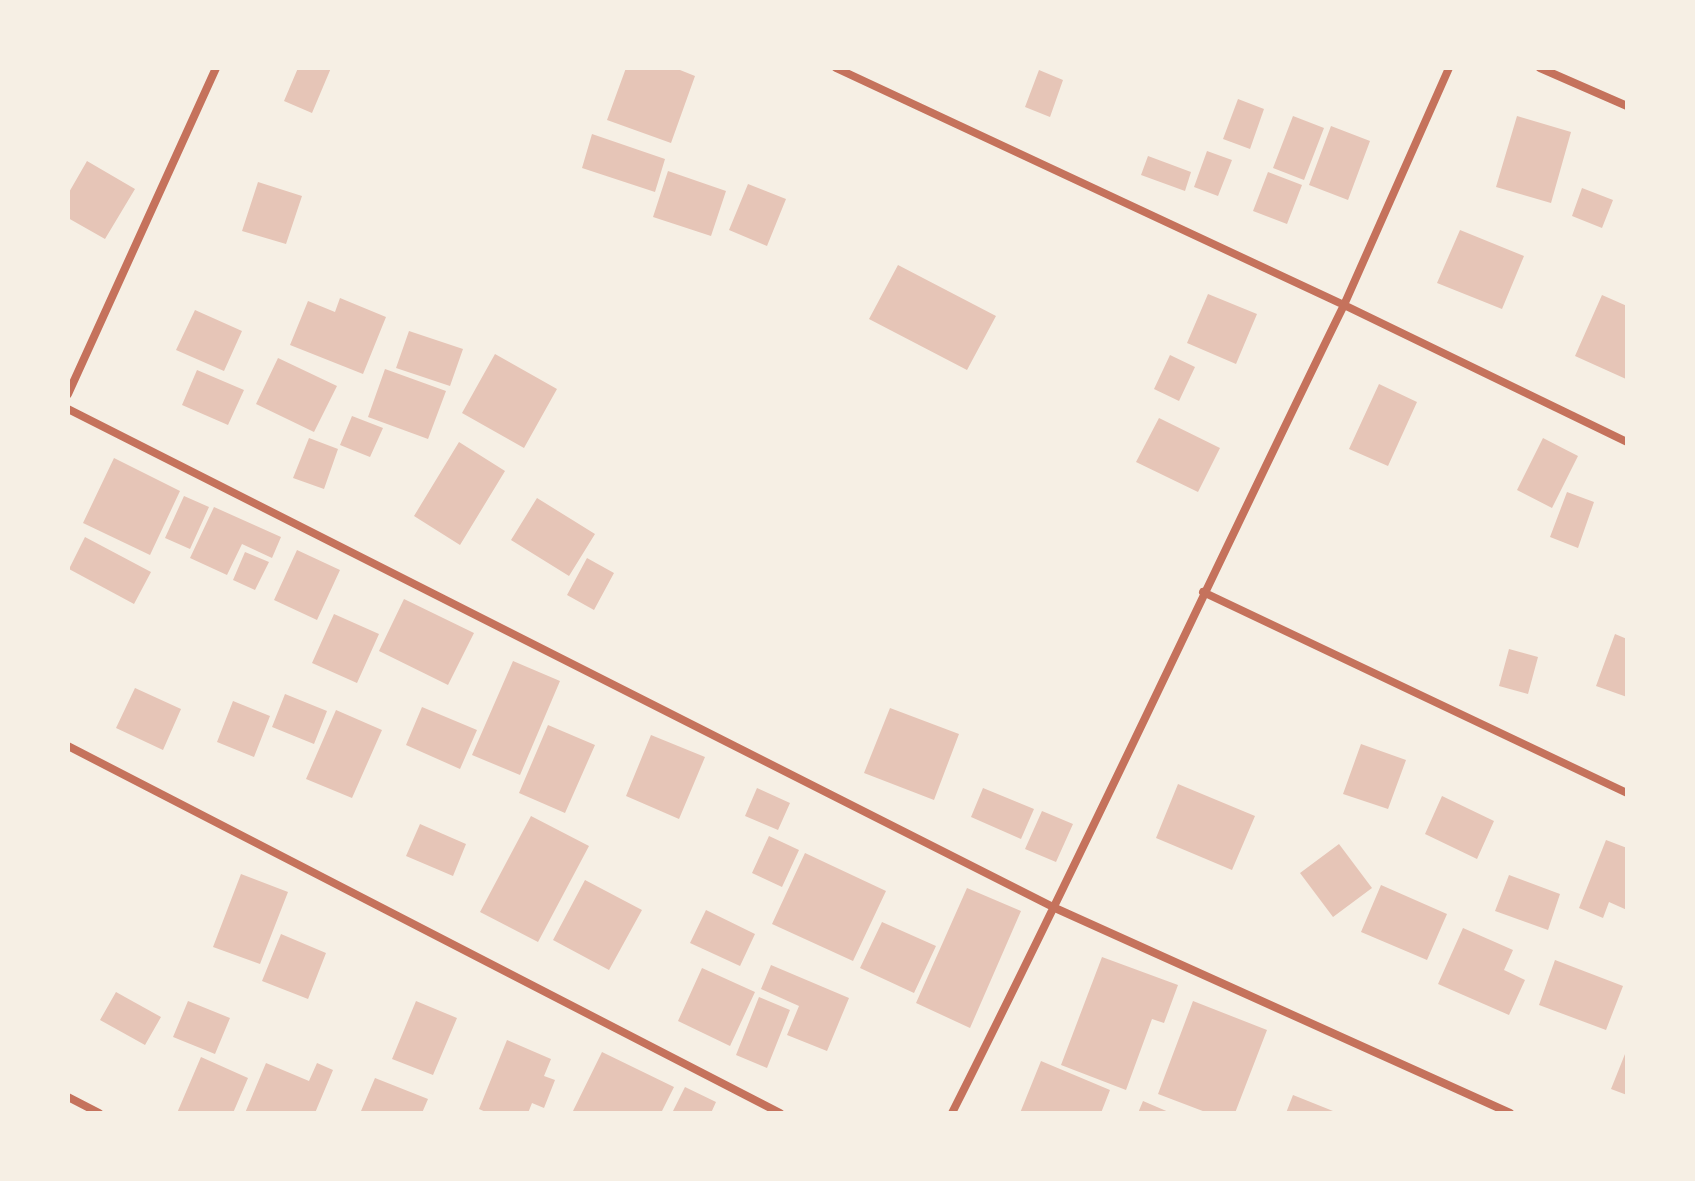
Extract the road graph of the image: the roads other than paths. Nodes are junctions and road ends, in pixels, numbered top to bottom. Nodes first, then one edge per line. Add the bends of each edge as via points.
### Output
1 (216, 68) edge
2 (836, 68) edge
3 (1449, 68) edge
4 (1540, 68) edge
5 (1627, 106) edge
6 (1344, 305) junction
7 (68, 394) edge
8 (68, 409) edge
9 (1627, 442) edge
10 (1203, 592) junction
11 (68, 746) edge
12 (1627, 793) edge
13 (1055, 908) junction
14 (68, 1097) edge
15 (99, 1113) edge
16 (780, 1113) edge
17 (952, 1113) edge
18 (1510, 1113) edge

1 - 7 street
2 - 6 street
3 - 6 street
4 - 5 street
6 - 9 street
6 - 10 street
8 - 13 street
10 - 12 street
10 - 13 street
11 - 16 street
13 - 17 street
13 - 18 street
14 - 15 street

